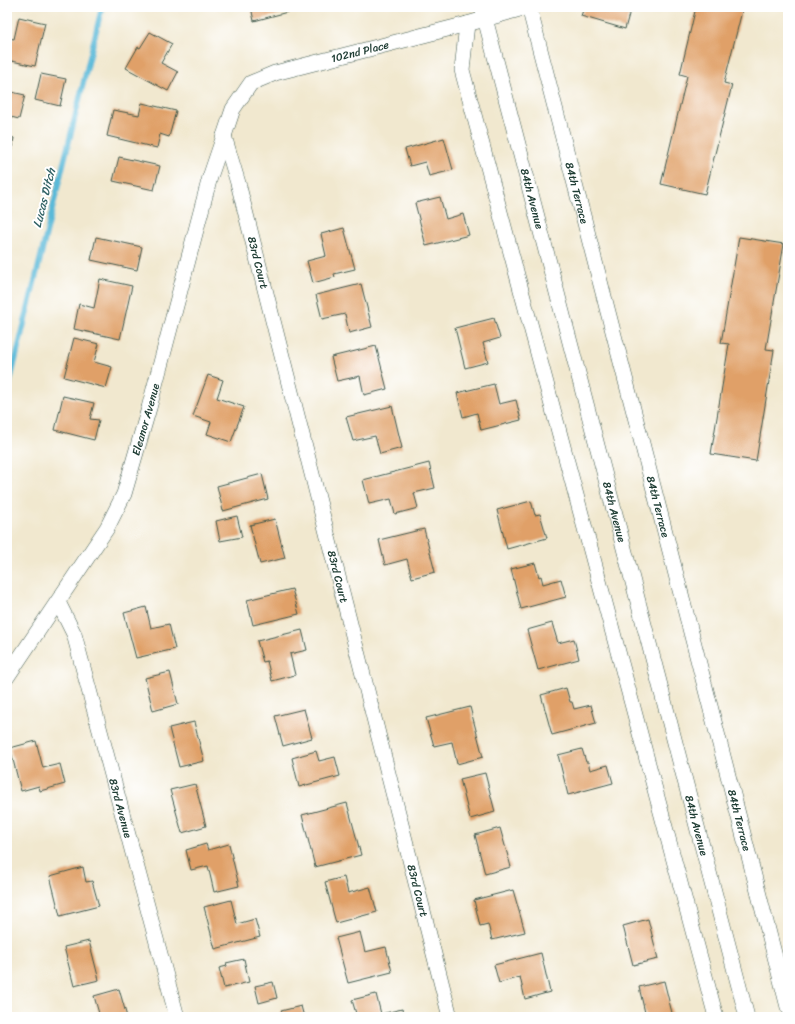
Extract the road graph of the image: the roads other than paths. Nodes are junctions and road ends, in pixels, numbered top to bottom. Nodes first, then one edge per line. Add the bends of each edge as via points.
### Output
1 (528, 7) edge
2 (484, 13) edge
3 (467, 24) junction
4 (224, 136) junction
5 (58, 602) junction
6 (7, 676) edge
7 (788, 1007) edge
8 (177, 1017) edge
9 (450, 1017) edge
10 (716, 1017) edge
11 (747, 1017) edge

1 - 2 street, 102nd Place
1 - 7 street, 84th Terrace
2 - 3 street, 102nd Place
2 - 11 street, 84th Avenue
3 - 4 street, 102nd Place via 275,73 251,83 233,109
3 - 10 street via 462,70
4 - 5 street, Eleanor Avenue via 210,177 124,494 107,528
4 - 9 street, 83rd Court via 242,198
5 - 6 street, Eleanor Avenue
5 - 8 street, 83rd Avenue via 74,634

